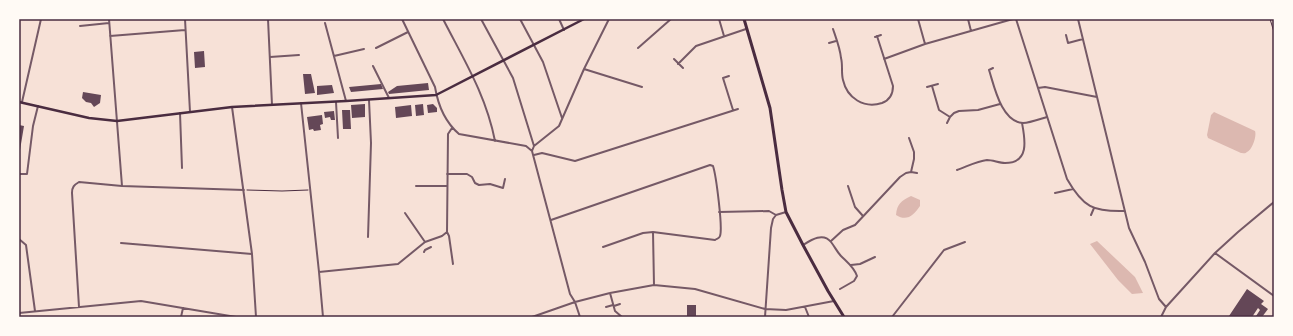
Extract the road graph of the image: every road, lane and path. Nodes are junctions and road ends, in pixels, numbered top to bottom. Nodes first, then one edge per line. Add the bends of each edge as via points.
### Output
1 (41, 19) edge
2 (109, 19) edge
3 (185, 19) edge
4 (268, 19) edge
5 (402, 19) edge
6 (443, 19) edge
7 (481, 19) edge
8 (520, 19) edge
9 (559, 19) edge
10 (584, 19) edge
11 (609, 19) edge
12 (671, 19) edge
13 (719, 19) edge
14 (744, 19) edge
15 (918, 19) edge
16 (968, 19) edge
17 (1013, 19) edge
18 (1016, 19) edge
19 (1078, 19) edge
20 (1270, 19) edge
21 (109, 23) junction
22 (325, 23) dead end
23 (80, 26) dead end
24 (748, 29) junction
25 (833, 29) dead end
26 (185, 30) junction
27 (564, 30) junction
28 (972, 31) junction
29 (408, 32) junction
30 (1274, 32) edge
31 (881, 35) dead end
32 (1066, 35) dead end
33 (110, 36) junction
34 (724, 36) junction
35 (1083, 39) junction
36 (836, 41) junction
37 (829, 43) dead end
38 (925, 44) junction
39 (534, 46) junction
40 (376, 48) dead end
41 (638, 48) dead end
42 (364, 49) dead end
43 (299, 55) dead end
44 (334, 56) junction
45 (270, 57) junction
46 (674, 59) dead end
47 (884, 59) junction
48 (503, 60) junction
49 (678, 64) junction
50 (373, 66) dead end
51 (682, 68) dead end
52 (993, 68) dead end
53 (584, 69) junction
54 (473, 76) junction
55 (729, 76) dead end
56 (938, 84) dead end
57 (932, 86) junction
58 (642, 87) dead end
59 (927, 87) dead end
60 (1038, 88) junction
61 (436, 95) junction
62 (1097, 97) junction
63 (389, 98) junction
64 (369, 100) junction
65 (346, 101) junction
66 (21, 102) edge
67 (336, 102) junction
68 (301, 103) junction
69 (1000, 104) junction
70 (272, 105) junction
71 (38, 106) junction
72 (232, 107) junction
73 (738, 109) dead end
74 (733, 110) junction
75 (190, 112) junction
76 (180, 113) junction
77 (950, 117) junction
78 (1047, 117) junction
79 (562, 119) junction
80 (118, 121) junction
81 (947, 123) dead end
82 (1022, 123) junction
83 (452, 128) junction
84 (338, 138) dead end
85 (909, 138) dead end
86 (494, 141) junction
87 (534, 146) junction
88 (532, 151) junction
89 (534, 155) junction
90 (182, 168) dead end
91 (957, 170) dead end
92 (911, 172) junction
93 (917, 173) dead end
94 (19, 174) edge
95 (447, 174) junction
96 (506, 179) dead end
97 (122, 186) junction
98 (416, 186) dead end
99 (447, 186) junction
100 (848, 186) dead end
101 (1073, 189) junction
102 (244, 190) junction
103 (310, 190) junction
104 (1055, 193) dead end
105 (1274, 202) edge
106 (1094, 208) junction
107 (1125, 211) junction
108 (720, 212) junction
109 (786, 212) junction
110 (404, 213) dead end
111 (776, 215) junction
112 (1091, 215) dead end
113 (863, 216) junction
114 (551, 220) junction
115 (447, 232) junction
116 (653, 232) junction
117 (368, 237) dead end
118 (19, 239) edge
119 (831, 241) junction
120 (965, 242) dead end
121 (121, 243) dead end
122 (424, 243) junction
123 (803, 245) junction
124 (603, 246) dead end
125 (431, 247) dead end
126 (426, 249) junction
127 (424, 252) dead end
128 (1215, 253) junction
129 (252, 254) junction
130 (875, 257) dead end
131 (453, 264) dead end
132 (851, 265) junction
133 (319, 272) junction
134 (654, 285) junction
135 (840, 289) dead end
136 (610, 293) junction
137 (1274, 296) edge
138 (834, 301) junction
139 (575, 302) junction
140 (620, 304) dead end
141 (613, 306) junction
142 (1166, 306) junction
143 (79, 307) junction
144 (606, 307) dead end
145 (805, 307) junction
146 (183, 308) junction
147 (765, 309) junction
148 (35, 310) junction
149 (19, 313) edge
150 (181, 317) edge
151 (236, 317) edge
152 (256, 317) edge
153 (323, 317) edge
154 (532, 317) edge
155 (580, 317) edge
156 (622, 317) edge
157 (765, 317) edge
158 (809, 317) edge
159 (844, 317) edge
160 (892, 317) edge
161 (1161, 317) edge

1 - 66 street
2 - 21 street
3 - 26 street
4 - 45 street
5 - 29 street
6 - 54 street
7 - 48 street
8 - 39 street
9 - 27 street
10 - 27 main road
11 - 53 street
12 - 41 street
13 - 34 street
14 - 24 main road
15 - 38 street
16 - 28 street
17 - 28 street
18 - 60 street
19 - 35 street
20 - 30 path
21 - 23 street
21 - 33 street
22 - 44 street
24 - 34 street
24 - 109 main road via 770,108
25 - 36 street
26 - 33 street
26 - 75 street
27 - 39 main road
28 - 38 street
29 - 40 street
29 - 61 street via 435,87
31 - 47 street via 876,36
32 - 35 street via 1068,43
33 - 80 street
34 - 49 street via 696,46
35 - 62 street
36 - 37 street
36 - 47 street via 847,91 859,103 868,105 890,98 893,86
38 - 47 street
39 - 48 main road
39 - 79 street
42 - 44 street
43 - 45 street
44 - 65 street
45 - 70 street
46 - 49 street
48 - 54 main road
48 - 87 street via 513,78
49 - 51 street
50 - 63 street
52 - 69 street via 989,70
53 - 58 street
53 - 79 street
54 - 61 main road
54 - 86 street via 482,94
55 - 74 street via 723,78
56 - 57 street
57 - 59 street
57 - 77 street via 939,110
60 - 62 street via 1045,87
60 - 78 street
61 - 63 main road
61 - 83 street via 445,120
62 - 107 street
63 - 64 main road
64 - 65 main road
64 - 117 street
65 - 67 main road
66 - 71 main road
67 - 68 main road
67 - 84 street
68 - 70 main road
68 - 103 street
69 - 77 street via 978,110 959,111
69 - 82 street via 1006,113
70 - 72 main road
71 - 80 main road via 89,118
71 - 94 street via 27,174
72 - 75 main road
72 - 102 street
73 - 74 street
74 - 89 street via 575,161 542,153
75 - 76 main road
76 - 80 main road
76 - 90 street
77 - 81 street
78 - 82 street
78 - 101 street via 1067,179
79 - 87 street via 558,126
80 - 97 street
82 - 91 street via 1026,142 1022,156 1007,163 986,160
83 - 86 street via 459,134
83 - 95 street via 448,134
85 - 92 street via 914,152
86 - 88 street via 526,146
87 - 88 street
88 - 89 street
89 - 114 street
92 - 93 street
92 - 113 street via 900,177
95 - 96 street via 467,174 479,185 490,184 504,188
95 - 99 street
97 - 102 street
97 - 143 street via 79,182 72,188
98 - 99 street
99 - 115 street
100 - 113 street via 854,207
101 - 104 street
101 - 106 street via 1080,199
102 - 103 path
102 - 129 street
103 - 133 street
105 - 128 street
106 - 107 street
106 - 112 street
107 - 142 street via 1129,228 1159,299
108 - 111 street via 770,211
108 - 114 street via 716,173 710,165
108 - 116 street via 720,234 715,240
109 - 111 street
109 - 123 main road
110 - 122 street
111 - 147 street via 771,228
113 - 119 street via 855,225 843,230
114 - 139 street via 570,294
115 - 122 street
115 - 131 street
116 - 124 street
116 - 134 street
118 - 148 street via 26,245
119 - 123 street via 816,238
119 - 132 street
120 - 160 street via 944,250
121 - 129 street
122 - 126 street
122 - 133 street via 398,264
123 - 138 main road
125 - 126 street
126 - 127 street
128 - 137 street
128 - 142 street
129 - 152 street
130 - 132 street
132 - 135 street via 856,276 854,281
133 - 153 street
134 - 136 street
134 - 147 street via 695,289
136 - 139 street
136 - 141 street
138 - 145 street
138 - 159 main road
139 - 154 street
139 - 155 street
140 - 141 street
141 - 144 street
141 - 156 street
142 - 161 street
143 - 146 street via 141,301
143 - 148 street
145 - 147 street via 786,310
145 - 158 street
146 - 150 street
146 - 151 street
147 - 157 street
148 - 149 street

